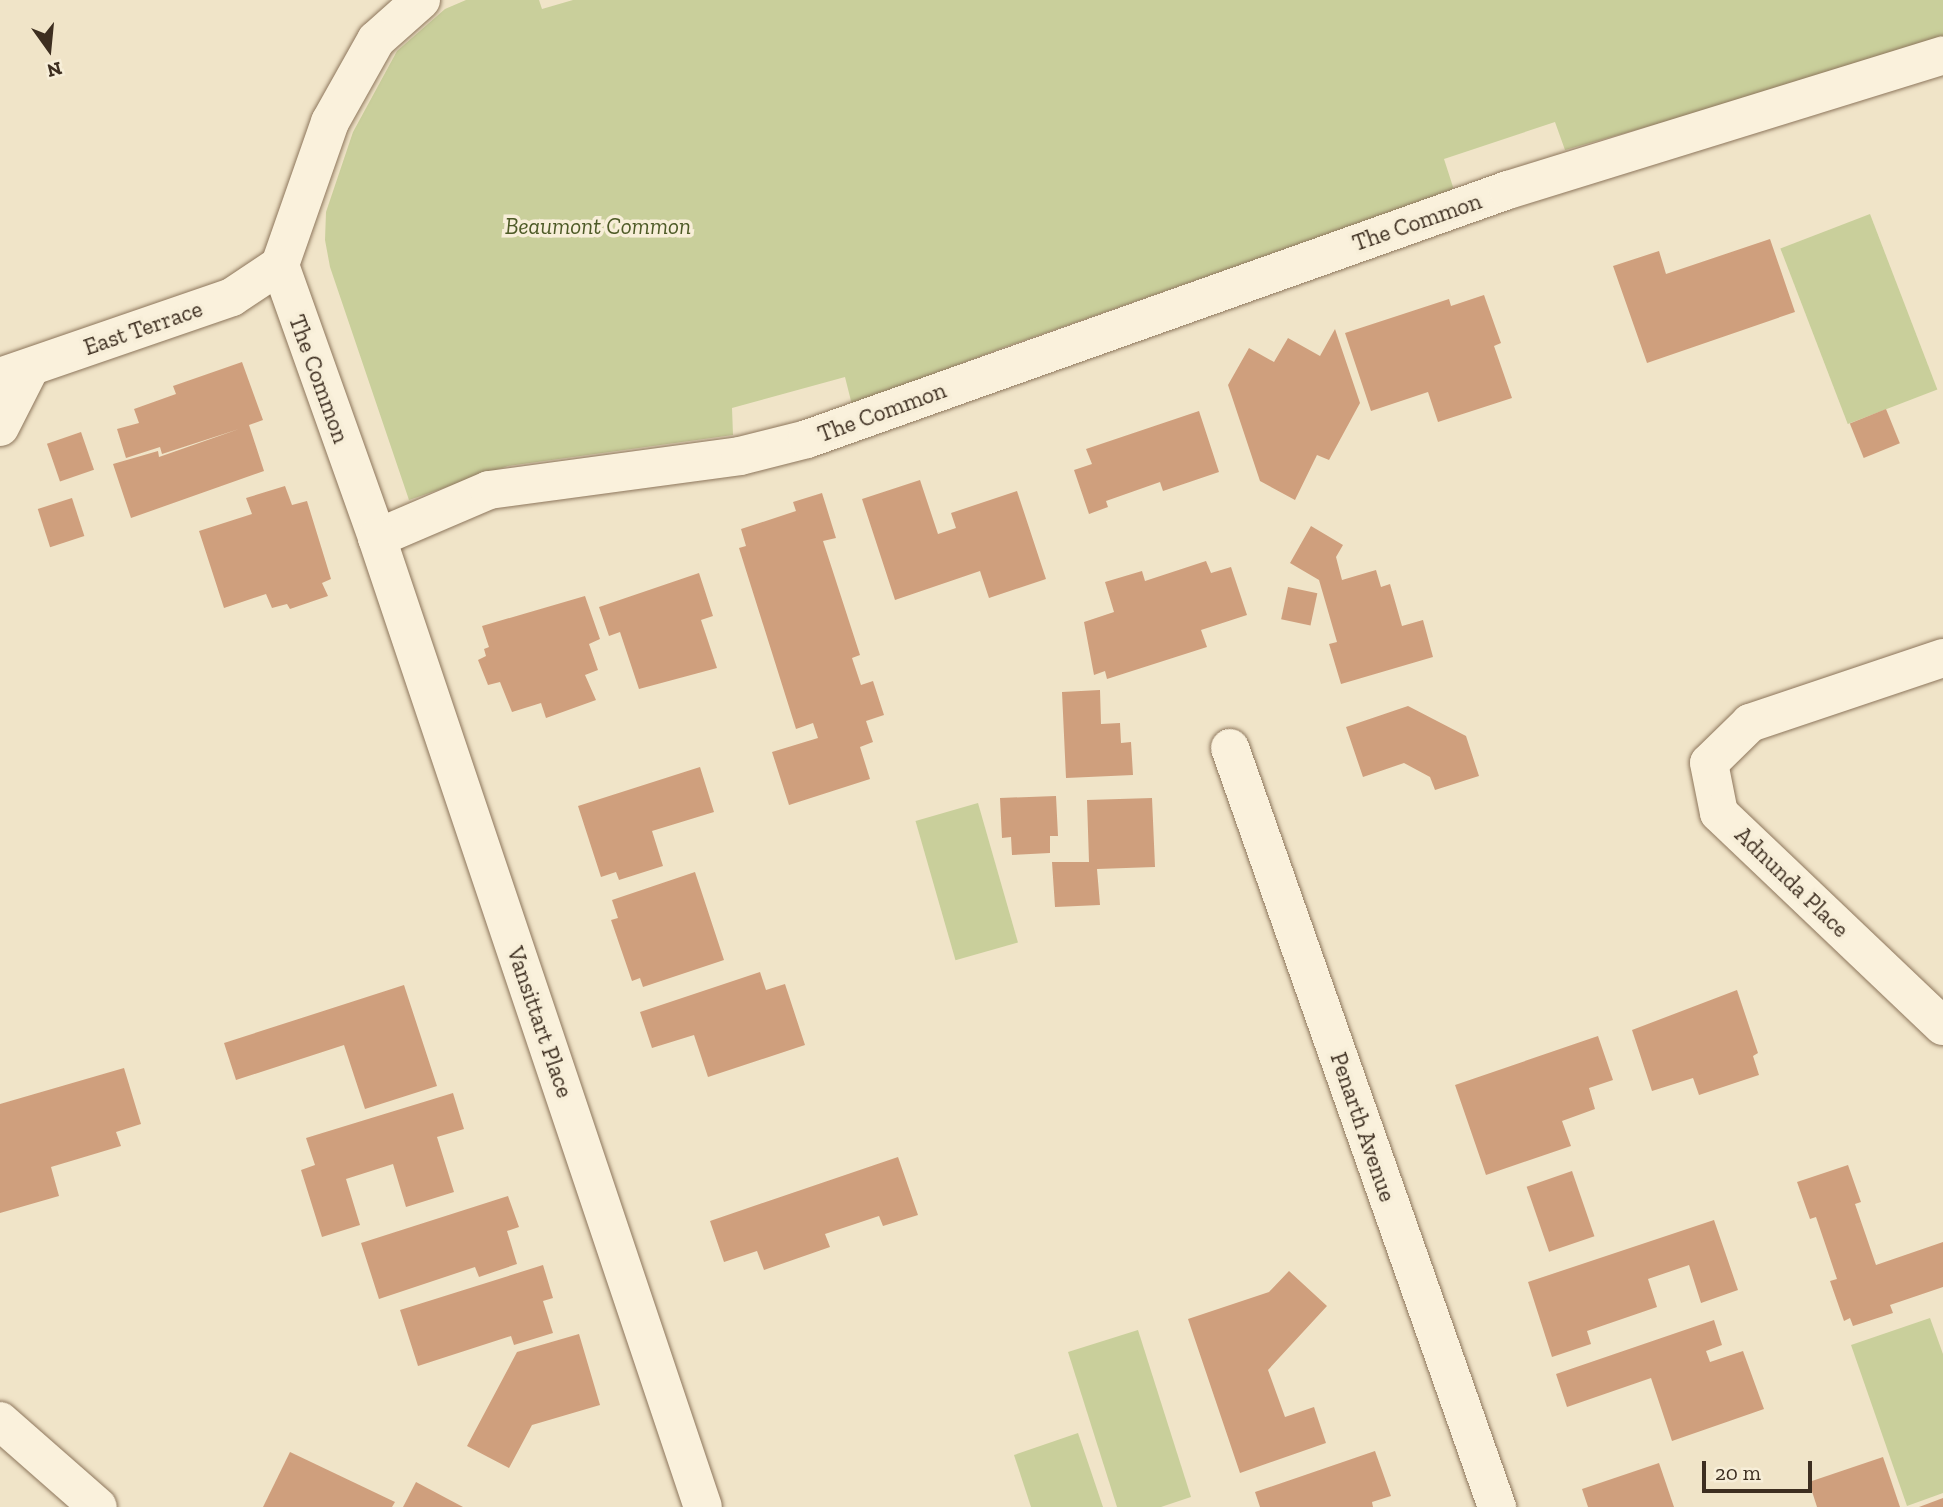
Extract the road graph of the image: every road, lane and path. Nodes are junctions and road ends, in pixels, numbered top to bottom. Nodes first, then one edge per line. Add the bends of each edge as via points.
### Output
1 (421, 0) edge
2 (1943, 55) edge
3 (280, 265) junction
4 (15, 373) edge
5 (0, 427) edge
6 (377, 538) junction
7 (1943, 658) edge
8 (1230, 748) dead end
9 (1943, 1026) edge
10 (0, 1421) edge
11 (98, 1507) edge
12 (703, 1507) edge
13 (1497, 1507) edge

1 - 3 street via 376,40 330,122
2 - 6 street, The Common via 1508,190 807,439 740,456 489,490
3 - 4 street, East Terrace via 232,297
3 - 6 street, The Common
4 - 5 street
6 - 12 street, Vansittart Place
7 - 9 street, Adnunda Place via 1751,723 1709,762 1719,813
8 - 13 street, Penarth Avenue
10 - 11 street

